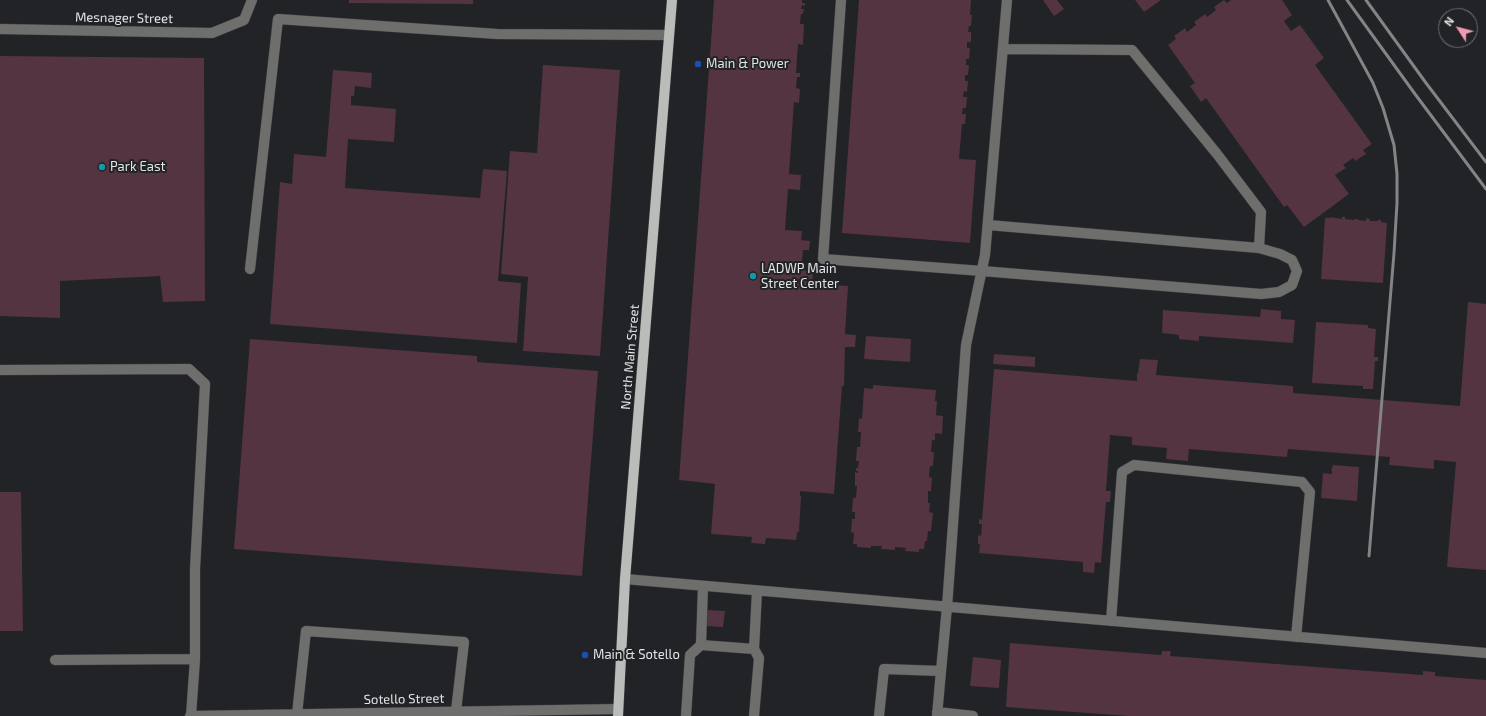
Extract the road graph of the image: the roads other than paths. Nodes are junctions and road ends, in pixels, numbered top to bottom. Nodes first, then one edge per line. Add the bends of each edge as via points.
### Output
1 (252, 0) edge
2 (672, 0) edge
3 (841, 0) edge
4 (1007, 0) edge
5 (0, 29) edge
6 (669, 35) junction
7 (1003, 49) junction
8 (988, 225) junction
9 (1260, 248) junction
10 (250, 269) dead end
11 (982, 271) junction
12 (0, 370) edge
13 (625, 579) junction
14 (703, 586) junction
15 (757, 591) junction
16 (947, 607) junction
17 (1110, 621) junction
18 (1296, 637) junction
19 (702, 646) junction
20 (756, 653) junction
21 (1486, 654) edge
22 (195, 659) junction
23 (55, 660) dead end
24 (941, 671) junction
25 (456, 711) junction
26 (618, 712) edge
27 (296, 714) junction
28 (937, 714) edge
29 (190, 716) edge
30 (219, 716) edge
31 (686, 716) edge
32 (754, 716) edge
33 (879, 716) edge
34 (974, 716) edge

1 - 5 street, Mesnager Street via 244,20 212,33
2 - 6 main road, North Main Street
3 - 11 street via 822,259
4 - 7 street
6 - 10 street via 496,34 278,19
6 - 13 main road, North Main Street
7 - 8 street
7 - 9 street via 1132,50 1261,212
8 - 9 street
8 - 11 street
9 - 11 street via 1292,260 1297,271 1292,285 1279,292 1261,294
11 - 16 street via 966,345
12 - 22 street via 189,369 205,384 195,569
13 - 14 street
13 - 26 main road, North Main Street
14 - 15 street
14 - 19 street
15 - 16 street
15 - 20 street
16 - 17 street
16 - 24 street
17 - 18 street
17 - 18 street via 1122,472 1134,465 1302,482 1310,492
18 - 21 street
19 - 20 street
19 - 31 street via 690,655
20 - 32 street
22 - 23 street
22 - 29 street
24 - 28 street
24 - 33 street via 884,669
25 - 26 street, Sotello Street
25 - 27 street, Sotello Street
25 - 27 street via 464,642 306,631
27 - 30 street, Sotello Street
28 - 34 street
29 - 30 street, Sotello Street

